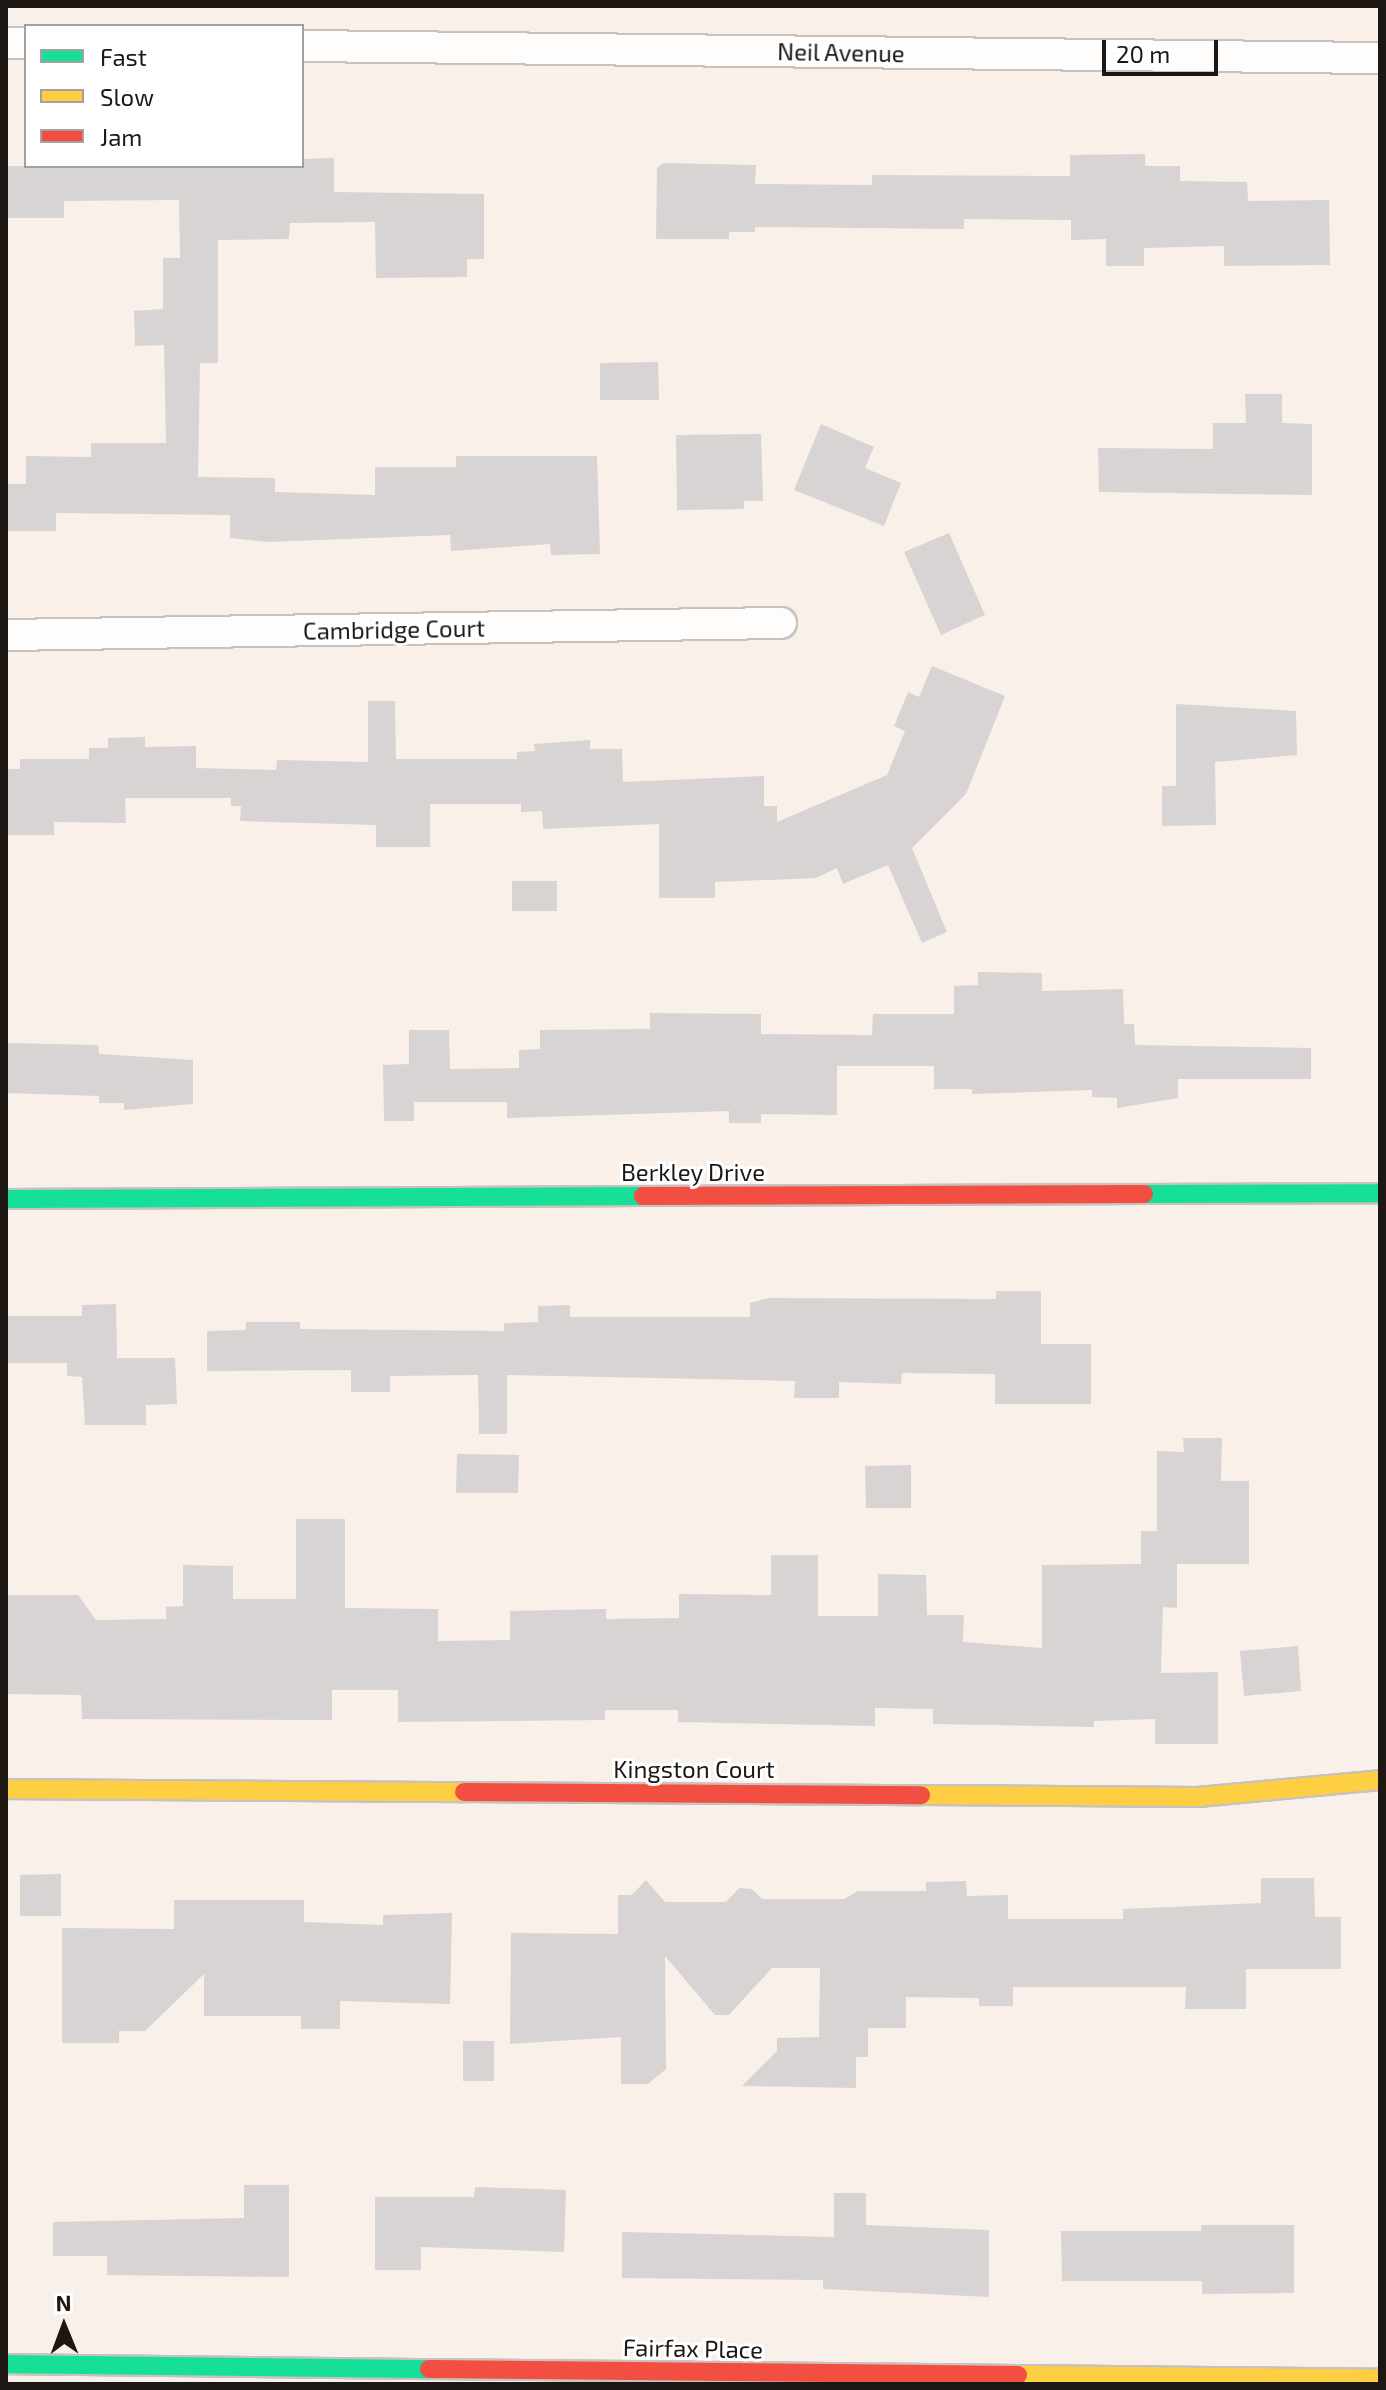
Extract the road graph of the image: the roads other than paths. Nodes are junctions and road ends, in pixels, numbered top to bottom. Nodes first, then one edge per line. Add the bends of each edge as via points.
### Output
1 (304, 46) edge
2 (1380, 58) edge
3 (781, 623) dead end
4 (6, 635) edge
5 (1380, 1193) edge
6 (6, 1199) edge
7 (1380, 1780) edge
8 (6, 1789) edge
9 (6, 2364) edge
10 (1380, 2379) edge

1 - 2 street, Neil Avenue
3 - 4 street, Cambridge Court
5 - 6 street, Berkley Drive
7 - 8 street, Kingston Court via 1198,1797
9 - 10 street, Fairfax Place

